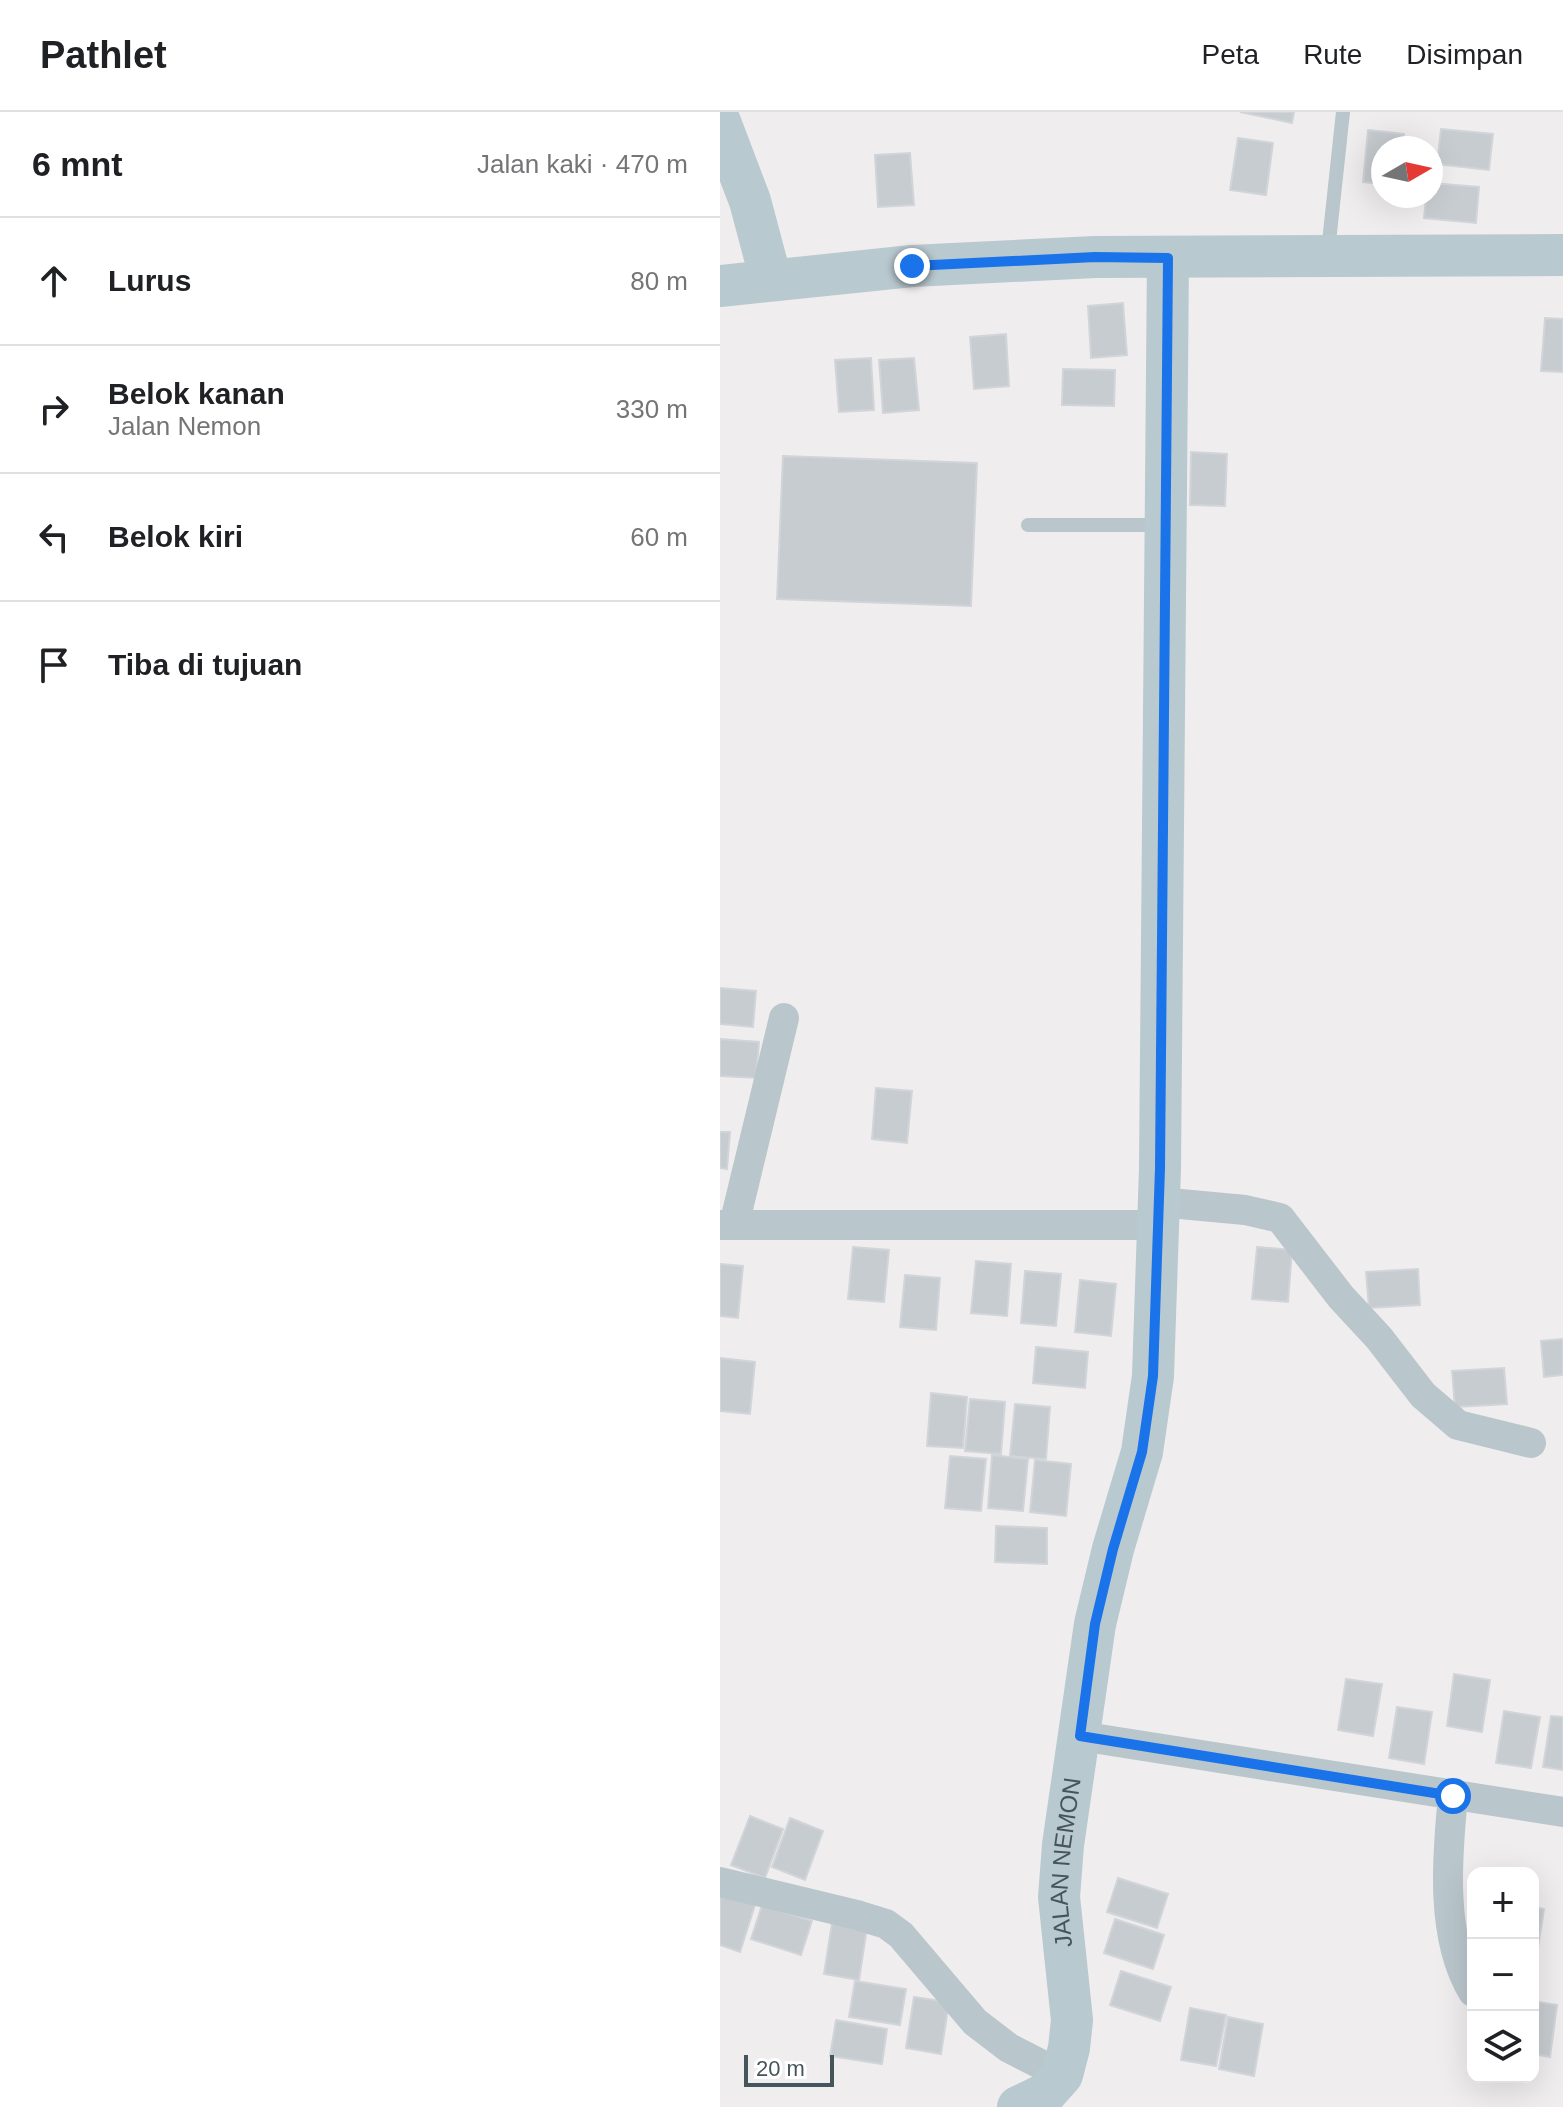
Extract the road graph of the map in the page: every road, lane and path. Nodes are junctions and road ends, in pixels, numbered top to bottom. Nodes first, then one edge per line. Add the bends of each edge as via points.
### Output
1 (1343, 112) edge
2 (720, 122) edge
3 (1563, 255) edge
4 (1327, 257) junction
5 (1168, 258) junction
6 (771, 280) junction
7 (720, 286) edge
8 (1028, 525) dead end
9 (1167, 525) junction
10 (784, 1018) dead end
11 (1159, 1214) junction
12 (727, 1225) edge
13 (1531, 1443) dead end
14 (1082, 1726) junction
15 (1453, 1796) junction
16 (1563, 1812) edge
17 (720, 1882) edge
18 (1467, 1983) edge
19 (1062, 2075) junction
20 (1018, 2107) edge

1 - 4 lane
2 - 6 street via 750,201
3 - 4 street
4 - 5 street
5 - 6 street via 957,263
5 - 9 street, JALAN NEMON
6 - 7 street
8 - 9 lane
9 - 11 street, JALAN NEMON
10 - 12 street
11 - 12 street
11 - 13 street via 1245,1210 1280,1218 1423,1395 1458,1425
11 - 14 street, JALAN NEMON via 1147,1426 1095,1624
14 - 15 street
14 - 19 street, JALAN NEMON via 1060,1882 1072,2020
15 - 16 street
15 - 18 street via 1447,1866 1452,1920
17 - 19 street via 886,1924 975,2022 1009,2048
19 - 20 street via 1045,2094

